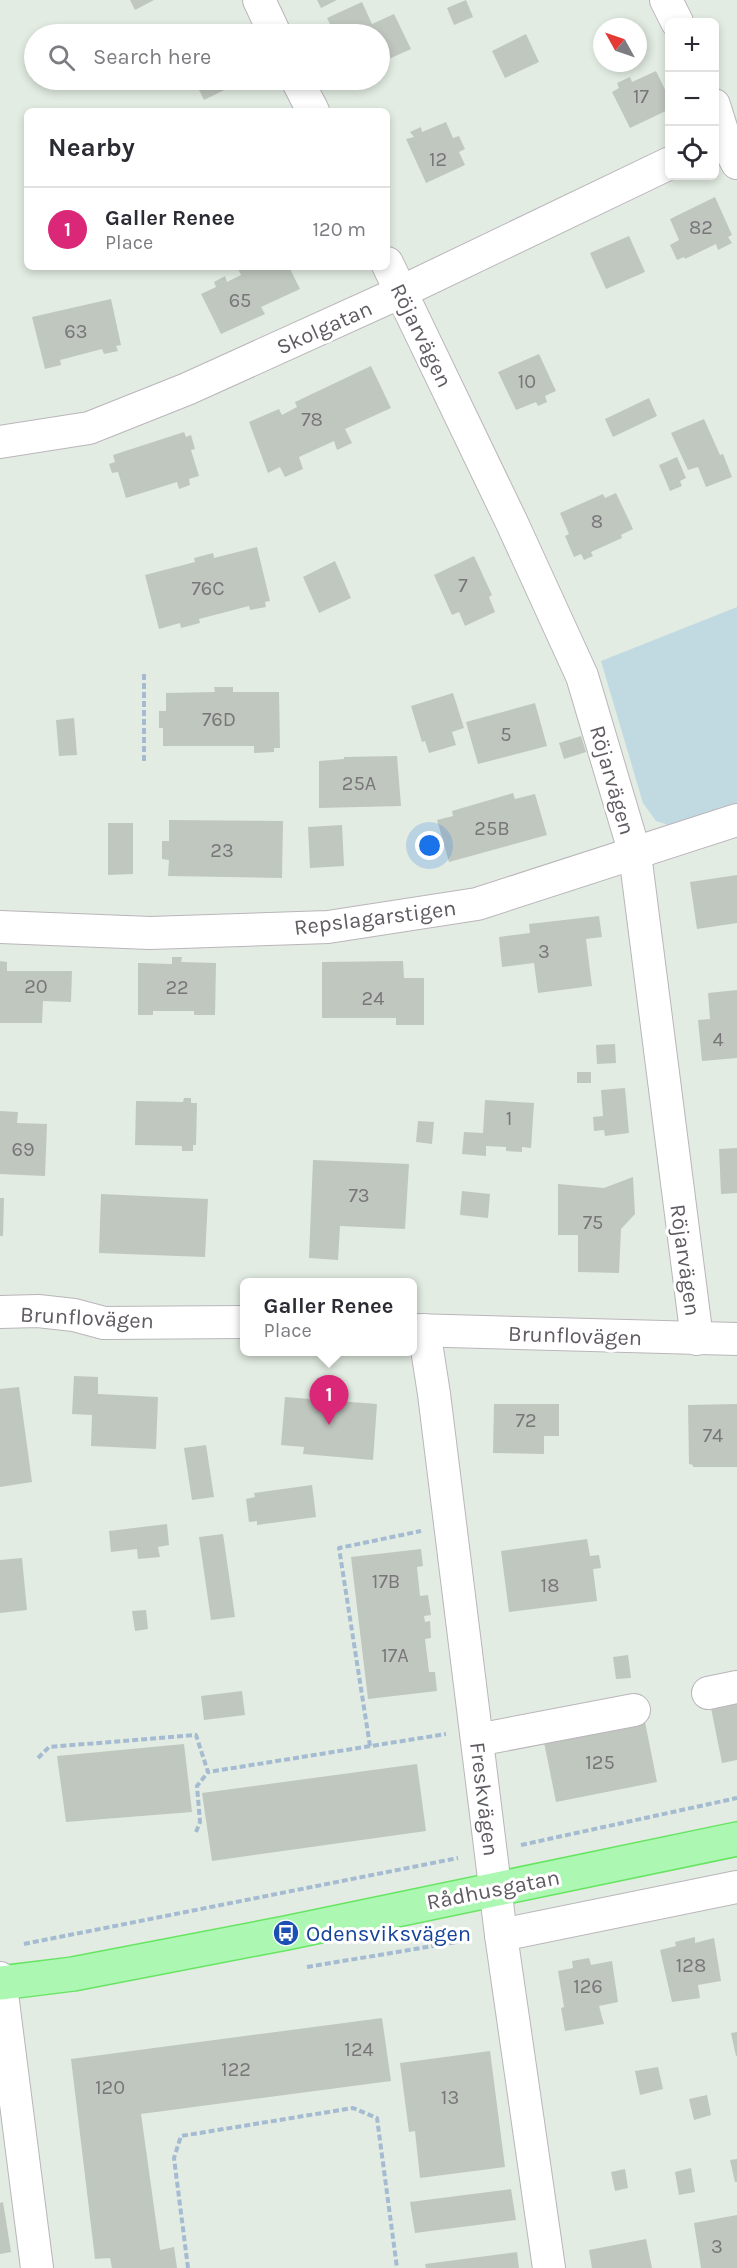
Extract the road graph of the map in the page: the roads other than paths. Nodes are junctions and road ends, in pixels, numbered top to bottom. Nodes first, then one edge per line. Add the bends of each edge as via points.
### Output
1 (259, 0) edge
2 (666, 0) edge
3 (675, 18) edge
4 (270, 24) edge
5 (302, 90) edge
6 (311, 108) edge
7 (719, 119) edge
8 (728, 143) edge
9 (665, 165) edge
10 (390, 269) edge
11 (401, 292) junction
12 (0, 442) edge
13 (737, 820) edge
14 (635, 854) junction
15 (0, 927) edge
16 (0, 1312) edge
17 (240, 1322) edge
18 (419, 1330) edge
19 (697, 1339) junction
20 (737, 1339) edge
21 (634, 1710) dead end
22 (477, 1734) junction
23 (737, 1839) edge
24 (737, 1887) edge
25 (496, 1889) junction
26 (501, 1935) junction
27 (0, 1978) edge
28 (0, 1983) edge
29 (37, 2268) edge
30 (549, 2268) edge

1 - 4 street
2 - 3 street
5 - 6 street
7 - 8 street
9 - 11 street, Skolgatan
10 - 11 street, Röjarvägen
11 - 12 street, Skolgatan via 187,389 89,428
11 - 14 street, Röjarvägen via 582,676
13 - 14 street, Repslagarstigen
14 - 15 street, Repslagarstigen via 477,904 328,927 150,933
14 - 19 street, Röjarvägen
16 - 17 street, Brunflovägen via 38,1311 104,1323
18 - 19 street, Brunflovägen
18 - 22 street, Freskvägen via 451,1525
19 - 20 street, Brunflovägen
21 - 22 street
22 - 25 street, Freskvägen
23 - 25 main road, Rådhusgatan
24 - 26 street
25 - 26 street, Freskvägen
25 - 28 main road, Rådhusgatan via 73,1974
26 - 30 street, Freskvägen
27 - 28 street
28 - 29 street

